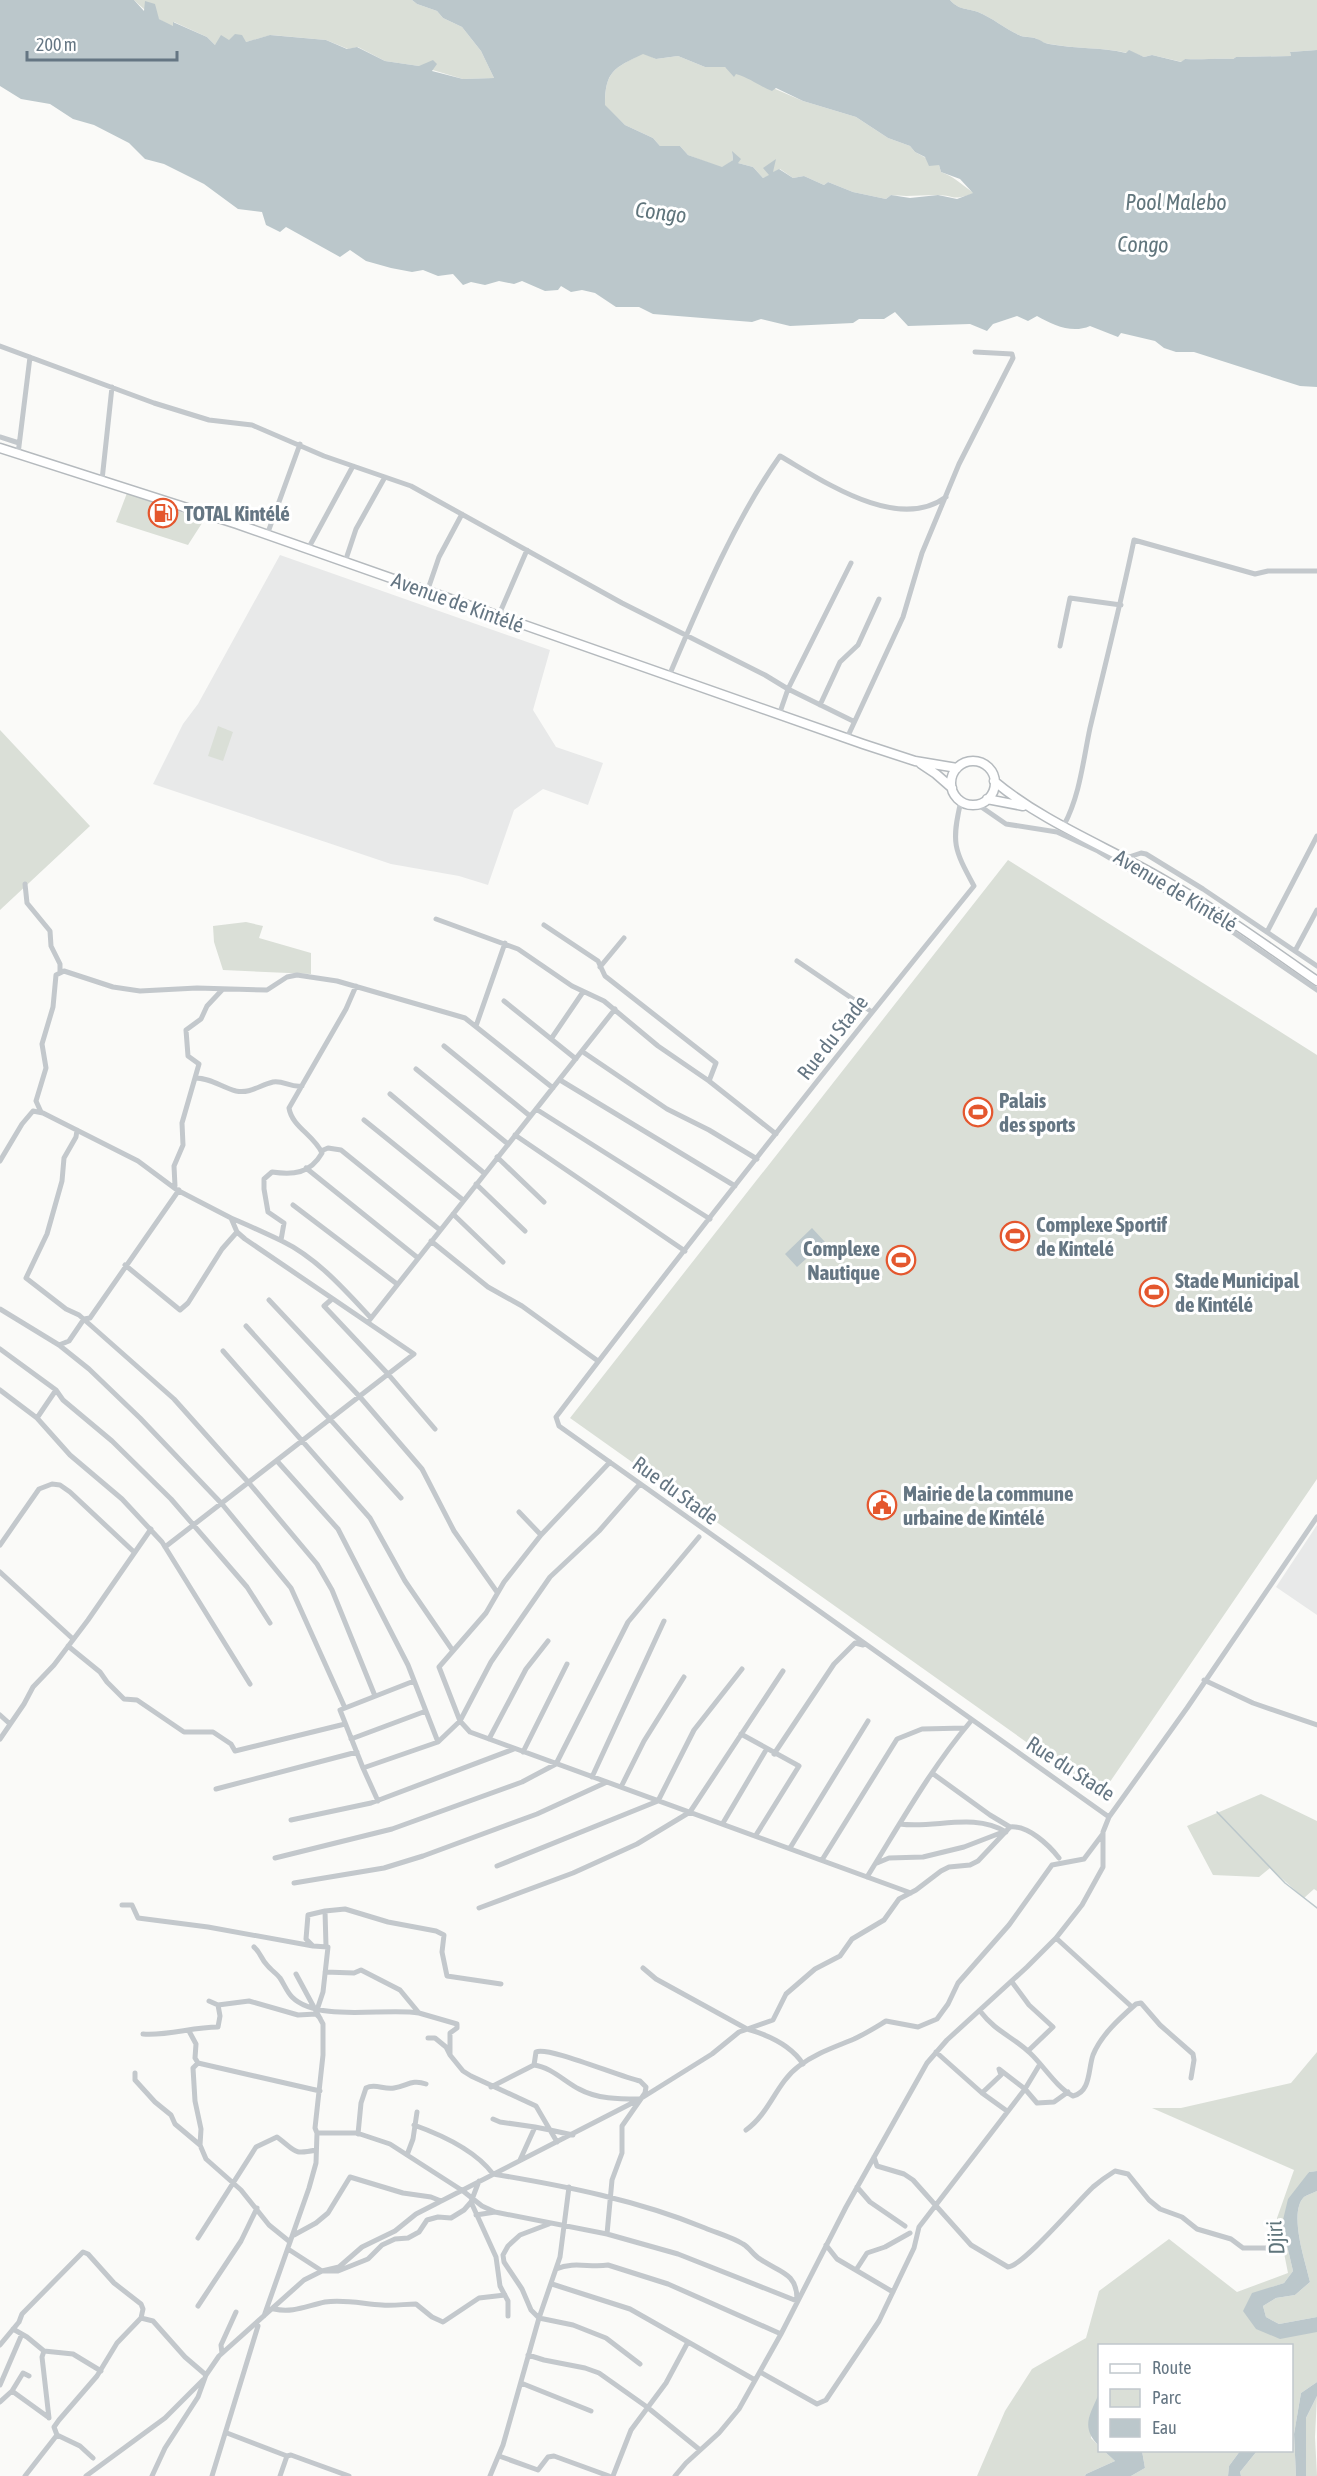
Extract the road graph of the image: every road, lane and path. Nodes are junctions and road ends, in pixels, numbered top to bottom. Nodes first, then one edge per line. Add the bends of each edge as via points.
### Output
1 (0, 346) edge
2 (975, 352) dead end
3 (30, 357) junction
4 (111, 387) junction
5 (0, 437) edge
6 (19, 442) junction
7 (300, 444) junction
8 (0, 448) edge
9 (18, 454) junction
10 (353, 466) junction
11 (385, 477) junction
12 (102, 480) junction
13 (946, 497) junction
14 (462, 514) junction
15 (267, 535) junction
16 (308, 549) junction
17 (527, 550) junction
18 (345, 562) junction
19 (851, 563) dead end
20 (1317, 570) edge
21 (427, 592) junction
22 (879, 599) dead end
23 (1121, 605) junction
24 (501, 610) dead end
25 (685, 635) junction
26 (1060, 646) dead end
27 (669, 676) junction
28 (788, 689) junction
29 (820, 705) junction
30 (779, 715) junction
31 (853, 721) junction
32 (846, 738) junction
33 (915, 761) junction
34 (957, 768) junction
35 (994, 781) junction
36 (952, 788) junction
37 (987, 799) junction
38 (961, 801) junction
39 (977, 804) junction
40 (1029, 808) junction
41 (1064, 825) junction
42 (1317, 836) edge
43 (1126, 858) junction
44 (25, 884) dead end
45 (1317, 910) edge
46 (436, 919) dead end
47 (544, 925) dead end
48 (1267, 932) junction
49 (624, 938) dead end
50 (505, 943) junction
51 (1294, 951) junction
52 (797, 961) dead end
53 (1317, 966) edge
54 (600, 967) junction
55 (60, 971) junction
56 (1317, 981) edge
57 (356, 986) junction
58 (222, 990) junction
59 (1317, 990) edge
60 (583, 992) junction
61 (504, 1001) dead end
62 (615, 1009) junction
63 (872, 1012) junction
64 (476, 1026) junction
65 (551, 1039) junction
66 (444, 1046) dead end
67 (583, 1052) junction
68 (576, 1059) junction
69 (416, 1069) dead end
70 (195, 1078) junction
71 (560, 1080) junction
72 (709, 1082) junction
73 (288, 1086) junction
74 (302, 1086) junction
75 (553, 1088) junction
76 (390, 1094) dead end
77 (292, 1101) junction
78 (536, 1109) junction
79 (40, 1112) junction
80 (530, 1116) junction
81 (364, 1119) dead end
82 (77, 1130) junction
83 (776, 1134) junction
84 (515, 1135) junction
85 (508, 1144) junction
86 (321, 1151) junction
87 (497, 1157) junction
88 (757, 1159) junction
89 (0, 1161) edge
90 (306, 1168) junction
91 (484, 1173) junction
92 (476, 1184) junction
93 (735, 1186) junction
94 (177, 1189) junction
95 (463, 1200) junction
96 (544, 1202) dead end
97 (293, 1205) dead end
98 (453, 1214) junction
99 (231, 1218) junction
100 (710, 1219) junction
101 (440, 1230) junction
102 (525, 1231) dead end
103 (237, 1232) junction
104 (282, 1240) junction
105 (431, 1241) junction
106 (685, 1251) junction
107 (418, 1258) junction
108 (503, 1262) dead end
109 (125, 1265) junction
110 (398, 1284) junction
111 (332, 1299) junction
112 (269, 1300) dead end
113 (0, 1309) edge
114 (88, 1320) junction
115 (369, 1320) junction
116 (246, 1326) dead end
117 (59, 1345) junction
118 (0, 1349) edge
119 (223, 1351) dead end
120 (598, 1361) junction
121 (388, 1374) junction
122 (0, 1390) edge
123 (56, 1390) junction
124 (360, 1397) junction
125 (38, 1418) junction
126 (332, 1419) junction
127 (435, 1429) dead end
128 (303, 1442) junction
129 (278, 1461) junction
130 (610, 1462) junction
131 (249, 1483) junction
132 (640, 1484) junction
133 (401, 1498) dead end
134 (222, 1504) junction
135 (519, 1512) dead end
136 (1317, 1517) edge
137 (194, 1525) junction
138 (150, 1529) junction
139 (541, 1535) junction
140 (699, 1537) dead end
141 (0, 1545) edge
142 (165, 1547) junction
143 (134, 1552) junction
144 (0, 1572) edge
145 (497, 1592) junction
146 (664, 1621) dead end
147 (270, 1623) dead end
148 (73, 1639) junction
149 (548, 1641) dead end
150 (68, 1646) junction
151 (866, 1646) junction
152 (453, 1651) junction
153 (567, 1664) dead end
154 (742, 1669) dead end
155 (783, 1671) dead end
156 (684, 1677) dead end
157 (1204, 1680) junction
158 (414, 1681) junction
159 (250, 1684) dead end
160 (375, 1696) junction
161 (345, 1708) junction
162 (426, 1711) junction
163 (0, 1715) edge
164 (460, 1721) junction
165 (868, 1721) dead end
166 (971, 1721) junction
167 (10, 1724) junction
168 (345, 1724) junction
169 (1317, 1725) edge
170 (965, 1728) junction
171 (741, 1734) junction
172 (0, 1739) edge
173 (351, 1739) junction
174 (489, 1739) junction
175 (438, 1742) junction
176 (514, 1749) junction
177 (766, 1750) junction
178 (357, 1752) junction
179 (523, 1752) junction
180 (774, 1754) junction
181 (556, 1764) junction
182 (363, 1768) junction
183 (932, 1773) junction
184 (592, 1777) junction
185 (606, 1782) junction
186 (621, 1787) junction
187 (216, 1789) dead end
188 (378, 1801) junction
189 (658, 1801) junction
190 (690, 1812) junction
191 (1109, 1817) junction
192 (291, 1820) dead end
193 (723, 1823) junction
194 (900, 1824) junction
195 (1007, 1830) junction
196 (1103, 1834) junction
197 (756, 1835) junction
198 (790, 1848) junction
199 (275, 1857) dead end
200 (1059, 1858) dead end
201 (822, 1860) junction
202 (875, 1864) junction
203 (497, 1866) dead end
204 (867, 1877) junction
205 (294, 1883) dead end
206 (911, 1893) junction
207 (122, 1905) dead end
208 (480, 1908) dead end
209 (325, 1911) junction
210 (1056, 1938) junction
211 (313, 1946) junction
212 (326, 1946) junction
213 (254, 1947) dead end
214 (643, 1968) dead end
215 (325, 1972) junction
216 (296, 1974) dead end
217 (1012, 1982) junction
218 (501, 1984) dead end
219 (209, 2001) dead end
220 (218, 2005) junction
221 (1132, 2007) junction
222 (317, 2010) junction
223 (980, 2011) junction
224 (419, 2013) junction
225 (321, 2019) junction
226 (747, 2029) junction
227 (189, 2031) junction
228 (143, 2034) dead end
229 (429, 2038) dead end
230 (1028, 2051) junction
231 (936, 2052) junction
232 (450, 2055) junction
233 (198, 2063) junction
234 (803, 2064) junction
235 (1040, 2064) junction
236 (534, 2065) junction
237 (135, 2073) dead end
238 (1191, 2078) dead end
239 (426, 2084) dead end
240 (491, 2087) junction
241 (1025, 2089) junction
242 (320, 2091) junction
243 (1068, 2092) junction
244 (982, 2093) junction
245 (640, 2099) junction
246 (1007, 2111) junction
247 (417, 2112) dead end
248 (493, 2119) dead end
249 (414, 2125) junction
250 (536, 2127) junction
251 (550, 2130) junction
252 (746, 2130) dead end
253 (317, 2133) junction
254 (325, 2133) junction
255 (358, 2134) junction
256 (573, 2135) junction
257 (557, 2142) junction
258 (317, 2143) junction
259 (200, 2145) junction
260 (316, 2150) junction
261 (407, 2155) junction
262 (874, 2157) junction
263 (520, 2160) junction
264 (493, 2174) junction
265 (479, 2181) junction
266 (232, 2182) junction
267 (568, 2187) junction
268 (857, 2187) junction
269 (463, 2191) junction
270 (612, 2198) junction
271 (471, 2200) junction
272 (441, 2201) junction
273 (936, 2206) junction
274 (258, 2208) junction
275 (495, 2212) junction
276 (476, 2215) junction
277 (554, 2224) junction
278 (564, 2226) junction
279 (905, 2226) dead end
280 (910, 2233) dead end
281 (607, 2234) junction
282 (198, 2238) dead end
283 (291, 2239) junction
284 (826, 2245) junction
285 (1270, 2248) dead end
286 (288, 2249) junction
287 (556, 2269) junction
288 (856, 2270) junction
289 (322, 2271) junction
290 (552, 2284) junction
291 (893, 2292) junction
292 (505, 2295) junction
293 (797, 2301) junction
294 (198, 2306) dead end
295 (274, 2309) junction
296 (236, 2312) dead end
297 (508, 2316) dead end
298 (264, 2317) junction
299 (141, 2318) junction
300 (538, 2318) junction
301 (259, 2323) junction
302 (13, 2330) junction
303 (22, 2334) junction
304 (781, 2334) junction
305 (688, 2342) junction
306 (0, 2345) edge
307 (44, 2351) junction
308 (222, 2354) junction
309 (528, 2355) junction
310 (640, 2364) dead end
311 (101, 2370) junction
312 (760, 2372) junction
313 (29, 2376) dead end
314 (205, 2377) junction
315 (755, 2380) junction
316 (521, 2384) junction
317 (0, 2385) edge
318 (12, 2391) junction
319 (0, 2402) edge
320 (647, 2407) junction
321 (591, 2411) dead end
322 (49, 2418) junction
323 (54, 2427) junction
324 (227, 2433) junction
325 (57, 2435) junction
326 (700, 2450) junction
327 (287, 2456) junction
328 (498, 2456) junction
329 (93, 2458) dead end
330 (95, 2474) edge
331 (25, 2476) edge
332 (87, 2476) edge
333 (152, 2476) edge
334 (212, 2476) edge
335 (280, 2476) edge
336 (349, 2476) edge
337 (490, 2476) edge
338 (609, 2476) edge
339 (613, 2476) edge
340 (675, 2476) edge

1 - 3 street
2 - 13 street via 1006,353 1013,358
3 - 4 street
3 - 6 street
4 - 7 street via 209,420 252,425
4 - 12 street
5 - 6 street
6 - 9 street
7 - 10 street
7 - 15 street
8 - 9 main road, Avenue de Kintélé
9 - 12 main road, Avenue de Kintélé
10 - 11 street
10 - 16 street
11 - 14 street via 411,486
11 - 18 street via 356,529
12 - 15 main road, Avenue de Kintélé
13 - 25 street via 915,509 872,505 780,456 739,526
13 - 31 street via 922,553 903,617
14 - 17 street
14 - 21 street
15 - 16 main road, Avenue de Kintélé
16 - 18 main road, Avenue de Kintélé
17 - 24 street
17 - 25 street
18 - 21 main road, Avenue de Kintélé
19 - 28 street
20 - 23 street via 1255,574 1134,540
21 - 27 main road, Avenue de Kintélé
22 - 29 street via 858,645 840,662
23 - 26 street via 1070,598
23 - 41 street via 1075,804
25 - 27 street
25 - 28 street
27 - 30 main road, Avenue de Kintélé
28 - 29 street
28 - 30 street
29 - 31 street
30 - 32 main road, Avenue de Kintélé
31 - 32 street
32 - 33 main road, Avenue de Kintélé
33 - 34 main road, Avenue de Kintélé
33 - 36 main road, Avenue de Kintélé
34 - 35 main road, Avenue de Kintélé via 964,763 980,762
34 - 36 main road
35 - 37 main road
35 - 40 main road, Avenue de Kintélé
36 - 38 main road, Avenue de Kintélé
37 - 39 main road
37 - 40 main road, Avenue de Kintélé
38 - 39 main road
38 - 63 street, Rue du Stade via 954,843 974,886
39 - 59 street via 1006,824 1057,832 1098,851 1218,922
40 - 41 main road, Avenue de Kintélé
41 - 43 main road, Avenue de Kintélé
42 - 48 street
43 - 48 street via 1146,854
43 - 56 main road, Avenue de Kintélé via 1224,917
44 - 55 street via 27,903 50,931
45 - 51 street
46 - 50 street
47 - 54 street via 594,958
48 - 51 street
49 - 54 street
50 - 60 street
50 - 64 street
51 - 53 street
52 - 63 street
54 - 72 street via 605,976 716,1064
55 - 58 street via 140,991
55 - 79 street via 42,1044 46,1068 36,1101
57 - 58 street via 297,975 286,977 267,990
57 - 64 street via 465,1018
57 - 74 street
58 - 70 street via 201,1019 186,1030 188,1056 199,1064
60 - 62 street
60 - 65 street
61 - 65 street
62 - 67 street
62 - 72 street
63 - 83 street, Rue du Stade
64 - 75 street
65 - 68 street
66 - 80 street
67 - 68 street
67 - 88 street via 667,1109
68 - 71 street
69 - 85 street
70 - 73 street via 207,1078 246,1092 275,1082
70 - 94 street via 182,1123 183,1145 174,1166
71 - 75 street
71 - 93 street
72 - 83 street
73 - 74 street
73 - 77 street
74 - 77 street
75 - 78 street
76 - 91 street
77 - 86 street via 290,1115
78 - 80 street
78 - 100 street
79 - 82 street
79 - 89 street via 33,1111 22,1124
80 - 84 street
81 - 95 street
82 - 94 street via 138,1161
82 - 114 street via 64,1158 62,1181 47,1234 26,1278 66,1309
83 - 88 street, Rue du Stade
84 - 85 street
84 - 106 street
85 - 87 street
86 - 90 street
86 - 101 street via 341,1150
87 - 91 street
87 - 96 street
88 - 93 street, Rue du Stade
90 - 104 street via 290,1175 272,1172 264,1179 268,1212 284,1223
90 - 107 street
91 - 92 street
92 - 95 street
92 - 102 street
93 - 100 street, Rue du Stade
94 - 99 street
94 - 109 street
95 - 98 street
97 - 110 street
98 - 101 street
98 - 108 street
99 - 103 street
99 - 104 street
100 - 106 street, Rue du Stade
101 - 105 street
103 - 109 street via 180,1310
103 - 111 street
104 - 115 street via 351,1294
105 - 107 street
105 - 120 street via 488,1287 522,1306
106 - 120 street, Rue du Stade
107 - 110 street
109 - 114 street
110 - 115 street
111 - 115 street
111 - 121 street via 324,1306
112 - 124 street
113 - 117 street
114 - 117 street via 69,1341
114 - 131 street via 174,1399
115 - 121 street via 414,1354
116 - 126 street
117 - 134 street via 133,1411
118 - 123 street
119 - 128 street
120 - 130 street, Rue du Stade via 555,1420
121 - 124 street
121 - 127 street
122 - 125 street
123 - 125 street
123 - 137 street
124 - 126 street
124 - 145 street via 422,1469 454,1531
125 - 138 street via 70,1455 122,1499
126 - 128 street
126 - 133 street
128 - 129 street
128 - 152 street via 370,1518 405,1581
129 - 131 street
129 - 158 street via 338,1529
130 - 132 street, Rue du Stade
130 - 139 street
131 - 134 street
131 - 160 street via 317,1564 332,1590
132 - 151 street, Rue du Stade
132 - 164 street via 544,1585 491,1662
134 - 137 street
134 - 161 street via 291,1588
135 - 139 street
136 - 157 street, Rue du Stade
137 - 142 street
137 - 147 street via 247,1587
138 - 142 street
138 - 143 street
139 - 145 street
140 - 181 street via 628,1622
141 - 143 street via 39,1489 52,1484 70,1492
142 - 159 street
143 - 148 street
144 - 148 street
145 - 152 street via 486,1613
146 - 184 street
148 - 150 street
149 - 174 street via 526,1669
150 - 167 street via 33,1687
150 - 168 street via 100,1672 124,1699 137,1700 184,1732 213,1732 235,1751
151 - 166 street, Rue du Stade
151 - 180 street via 855,1643 834,1664
152 - 164 street via 439,1667
153 - 179 street
154 - 189 street via 694,1730
155 - 171 street
156 - 186 street
157 - 169 street via 1253,1703
157 - 191 street, Rue du Stade
158 - 160 street
158 - 162 street
160 - 161 street
161 - 168 street via 340,1710
162 - 173 street
162 - 175 street
163 - 167 street
164 - 174 street via 470,1732
164 - 175 street
165 - 198 street
166 - 170 street
166 - 191 street, Rue du Stade
167 - 172 street
168 - 173 street
170 - 183 street
170 - 201 street via 922,1729 897,1739
171 - 177 street
171 - 190 street
173 - 178 street
174 - 176 street
175 - 182 street
176 - 179 street
176 - 188 street
177 - 180 street
177 - 193 street
178 - 182 street
178 - 187 street
179 - 181 street
180 - 197 street via 799,1767
181 - 184 street
181 - 199 street via 522,1782 392,1829
182 - 188 street
183 - 194 street
183 - 195 street
184 - 185 street
185 - 186 street
185 - 205 street via 537,1814 423,1856 384,1868
186 - 189 street
188 - 192 street
189 - 190 street
189 - 203 street
190 - 193 street
190 - 208 street via 637,1844
191 - 196 street
193 - 197 street
194 - 195 street via 964,1821
194 - 202 street
195 - 200 street via 1018,1827 1043,1842
195 - 202 street via 963,1847 923,1857 889,1858
195 - 206 street via 978,1861 941,1871
196 - 210 street via 1099,1876
196 - 234 street via 1084,1859 1052,1865 1010,1925 957,1983 937,2019 918,2027 886,2021
197 - 198 street
198 - 201 street
201 - 204 street
202 - 204 street
204 - 206 street
206 - 226 street via 899,1899 884,1920 852,1939 840,1956 815,1969 786,1994 773,2020
207 - 211 street via 132,1905 138,1918
209 - 211 street via 308,1915 305,1936
209 - 212 street
209 - 218 street via 345,1909 436,1930 444,1935 442,1952 447,1976
210 - 217 street
210 - 221 street
211 - 212 street
212 - 215 street
213 - 222 street via 292,1997
214 - 226 street
215 - 222 street
215 - 224 street via 361,1970 400,1990
216 - 222 street
217 - 223 street
217 - 230 street via 1053,2027
219 - 220 street
220 - 225 street via 249,2001 298,2016 316,2014
220 - 227 street via 218,2027
221 - 238 street via 1141,2002 1193,2054
221 - 243 street via 1092,2057 1085,2088 1076,2095
222 - 224 street
222 - 225 street
223 - 230 street via 994,2027
223 - 231 street
224 - 232 street via 457,2024 450,2033
225 - 242 street via 324,2034
226 - 234 street via 786,2047
226 - 245 street
227 - 228 street via 163,2036
227 - 233 street via 196,2044
229 - 232 street via 435,2038
230 - 235 street
231 - 244 street
231 - 262 street via 920,2073
232 - 240 street via 463,2071
233 - 242 street
233 - 259 street via 194,2068
234 - 252 street
235 - 241 street
235 - 243 street
236 - 240 street
236 - 245 street via 585,2092 610,2099
236 - 245 street via 536,2052 551,2051 640,2081 646,2087
237 - 259 street via 135,2080
239 - 255 street via 413,2081 393,2088 366,2088
240 - 251 street via 536,2106
241 - 243 street via 1038,2103 1054,2102
241 - 244 street via 999,2068 1001,2075
241 - 246 street
242 - 253 street
244 - 246 street
245 - 256 street
245 - 270 street via 622,2126
246 - 273 street
247 - 249 street
248 - 250 street
249 - 261 street via 414,2139
249 - 264 street via 464,2150
250 - 251 street
250 - 263 street
251 - 256 street
251 - 257 street
253 - 254 street
253 - 258 street
254 - 255 street
254 - 258 street
255 - 261 street via 390,2144
256 - 257 street
257 - 263 street
258 - 260 street
259 - 266 street via 206,2158
260 - 266 street via 300,2154 278,2137 264,2141
260 - 283 street via 315,2165
261 - 269 street
262 - 268 street
262 - 273 street via 877,2166 909,2177
263 - 264 street
264 - 265 street
264 - 267 street
265 - 269 street
265 - 271 street
266 - 274 street
266 - 282 street
267 - 270 street
267 - 278 street
268 - 279 street via 870,2202
268 - 284 street
269 - 271 street
269 - 272 street
270 - 281 street
270 - 293 street via 680,2218 742,2243 792,2279
271 - 275 street
271 - 276 street
271 - 289 street via 451,2218 427,2220 418,2232 382,2245 368,2259 338,2271
272 - 283 street via 350,2177 328,2213
272 - 289 street via 362,2247 339,2266
273 - 285 street via 971,2245 1001,2264 1013,2266 1094,2186 1121,2170 1152,2203 1197,2229 1231,2239 1243,2248
273 - 291 street via 919,2227 914,2248
274 - 283 street via 269,2226
274 - 294 street
275 - 276 street
275 - 277 street
276 - 292 street via 496,2257
277 - 278 street
277 - 300 street via 520,2235 502,2259
278 - 281 street
278 - 287 street
280 - 288 street via 867,2253
281 - 293 street via 691,2259
283 - 286 street
284 - 288 street via 837,2259
284 - 293 street
286 - 289 street
286 - 298 street
287 - 290 street
287 - 304 street via 580,2264 608,2265 694,2295
288 - 291 street
289 - 295 street via 304,2280
290 - 300 street
290 - 305 street via 630,2309
291 - 312 street via 875,2327 822,2403 817,2404
292 - 295 street via 479,2298 442,2322 416,2304 325,2302 303,2309
292 - 297 street
293 - 304 street
295 - 298 street
296 - 308 street via 221,2345
298 - 301 street
299 - 302 street via 141,2304 83,2253 22,2314
299 - 311 street via 117,2343
299 - 314 street via 153,2321
300 - 309 street
300 - 310 street via 599,2334
301 - 308 street
301 - 324 street
302 - 303 street
302 - 306 street
303 - 307 street
303 - 317 street
304 - 312 street
305 - 315 street
305 - 320 street via 666,2383
307 - 311 street via 73,2354
307 - 322 street
308 - 314 street
309 - 316 street
309 - 320 street via 592,2370
311 - 323 street
312 - 315 street
313 - 318 street via 20,2375
314 - 330 street via 165,2418
314 - 333 street via 198,2397
315 - 326 street via 730,2422
316 - 321 street
316 - 328 street
318 - 319 street
318 - 322 street
320 - 326 street
320 - 339 street via 628,2436
322 - 323 street
323 - 325 street
324 - 327 street
324 - 334 street
325 - 329 street via 80,2446
325 - 331 street
326 - 340 street
327 - 335 street
327 - 336 street
328 - 337 street
328 - 338 street via 535,2470 554,2456
330 - 332 street

